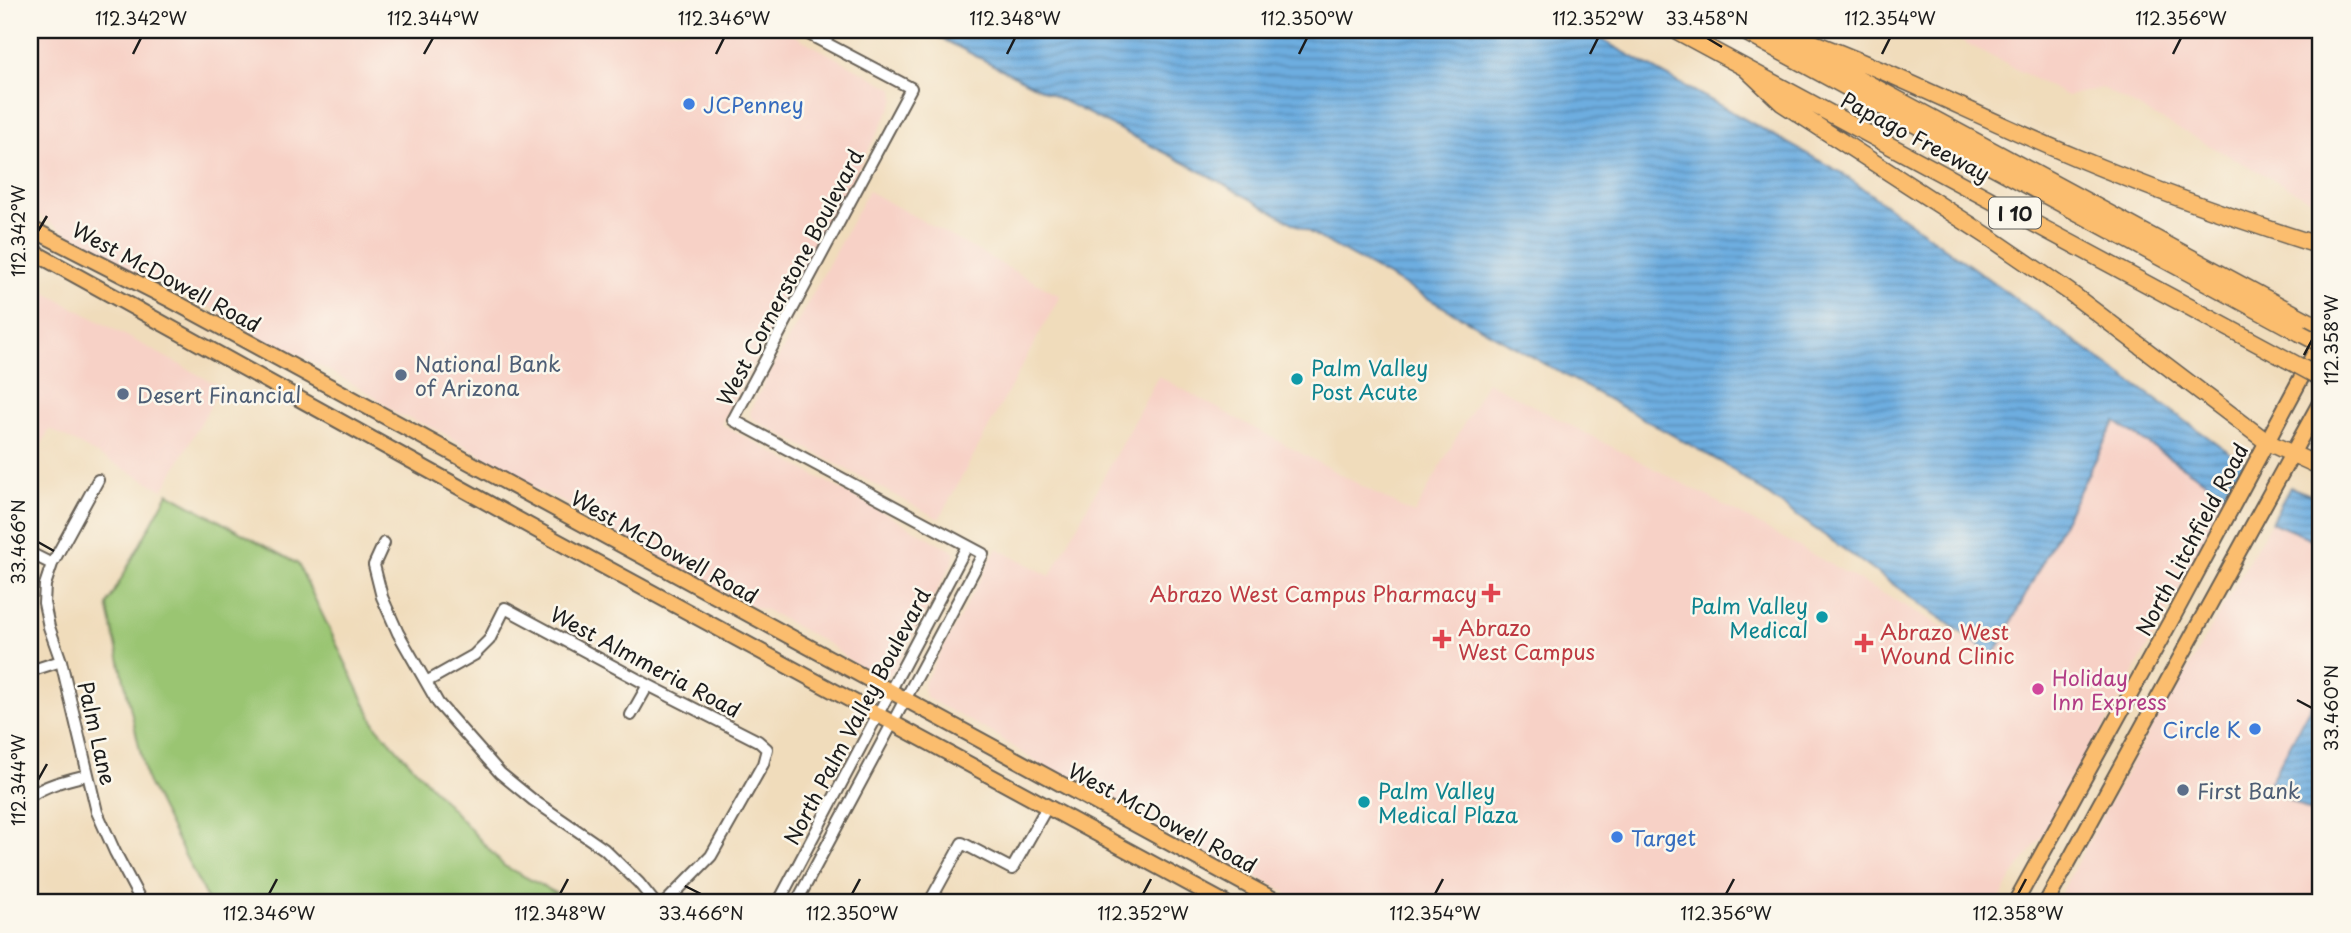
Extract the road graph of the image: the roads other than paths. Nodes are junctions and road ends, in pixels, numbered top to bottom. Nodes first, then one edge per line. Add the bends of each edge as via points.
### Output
1 (802, 30) edge
2 (1675, 30) edge
3 (1741, 30) edge
4 (1769, 30) edge
5 (1778, 30) edge
6 (1744, 67) junction
7 (30, 228) edge
8 (2321, 246) edge
9 (30, 250) edge
10 (2309, 327) edge
11 (2321, 343) edge
12 (2321, 378) edge
13 (2321, 401) edge
14 (412, 432) junction
15 (2267, 442) junction
16 (400, 454) junction
17 (2292, 455) junction
18 (2321, 467) edge
19 (97, 480) dead end
20 (384, 542) dead end
21 (967, 546) junction
22 (30, 553) edge
23 (983, 554) joint
24 (52, 564) junction
25 (61, 662) junction
26 (30, 671) edge
27 (426, 682) junction
28 (648, 685) junction
29 (889, 692) junction
30 (906, 701) junction
31 (631, 715) dead end
32 (878, 716) junction
33 (893, 723) junction
34 (87, 775) junction
35 (30, 796) edge
36 (1047, 807) junction
37 (142, 903) edge
38 (655, 903) edge
39 (665, 903) edge
40 (778, 903) edge
41 (796, 903) edge
42 (929, 903) edge
43 (1225, 903) edge
44 (1280, 903) edge
45 (2015, 903) edge
46 (2046, 903) edge

1 - 21 street, West Cornerstone Boulevard via 911,88 733,420
2 - 6 highway, Papago Freeway / I 10
3 - 10 highway
4 - 10 highway, Papago Freeway / I 10
5 - 8 highway via 1844,54 2159,191
6 - 12 highway, Papago Freeway / I 10, bridge
6 - 15 highway via 1782,103 2068,291
7 - 14 main road, West McDowell Road
9 - 16 main road, West McDowell Road
10 - 11 highway, bridge
11 - 15 main road, North Litchfield Road
13 - 17 main road
14 - 16 main road
14 - 29 main road, West McDowell Road
15 - 17 highway
15 - 45 main road, North Litchfield Road
16 - 32 main road, West McDowell Road
17 - 18 highway
17 - 46 main road
19 - 24 street, Palm Lane
20 - 27 street via 374,565 382,597
21 - 23 street, West Cornerstone Boulevard
21 - 29 street, North Palm Valley Boulevard
22 - 24 street
23 - 30 street, North Palm Valley Boulevard
24 - 25 street, Palm Lane via 44,603
25 - 26 street
25 - 34 street, Palm Lane
27 - 28 street, West Almmeria Road via 474,655 489,640 505,608
27 - 38 street via 438,703 500,773 604,849
28 - 31 street
28 - 39 street, West Almmeria Road via 767,749 711,856
29 - 30 main road, West McDowell Road
29 - 32 street, North Palm Valley Boulevard
30 - 33 street, North Palm Valley Boulevard
30 - 44 main road, West McDowell Road
32 - 33 main road, West McDowell Road
32 - 40 street, North Palm Valley Boulevard
33 - 36 main road, West McDowell Road
33 - 41 street, North Palm Valley Boulevard
34 - 35 street
34 - 37 street, Palm Lane via 97,812
36 - 42 street via 1012,869 962,843
36 - 43 main road, West McDowell Road

